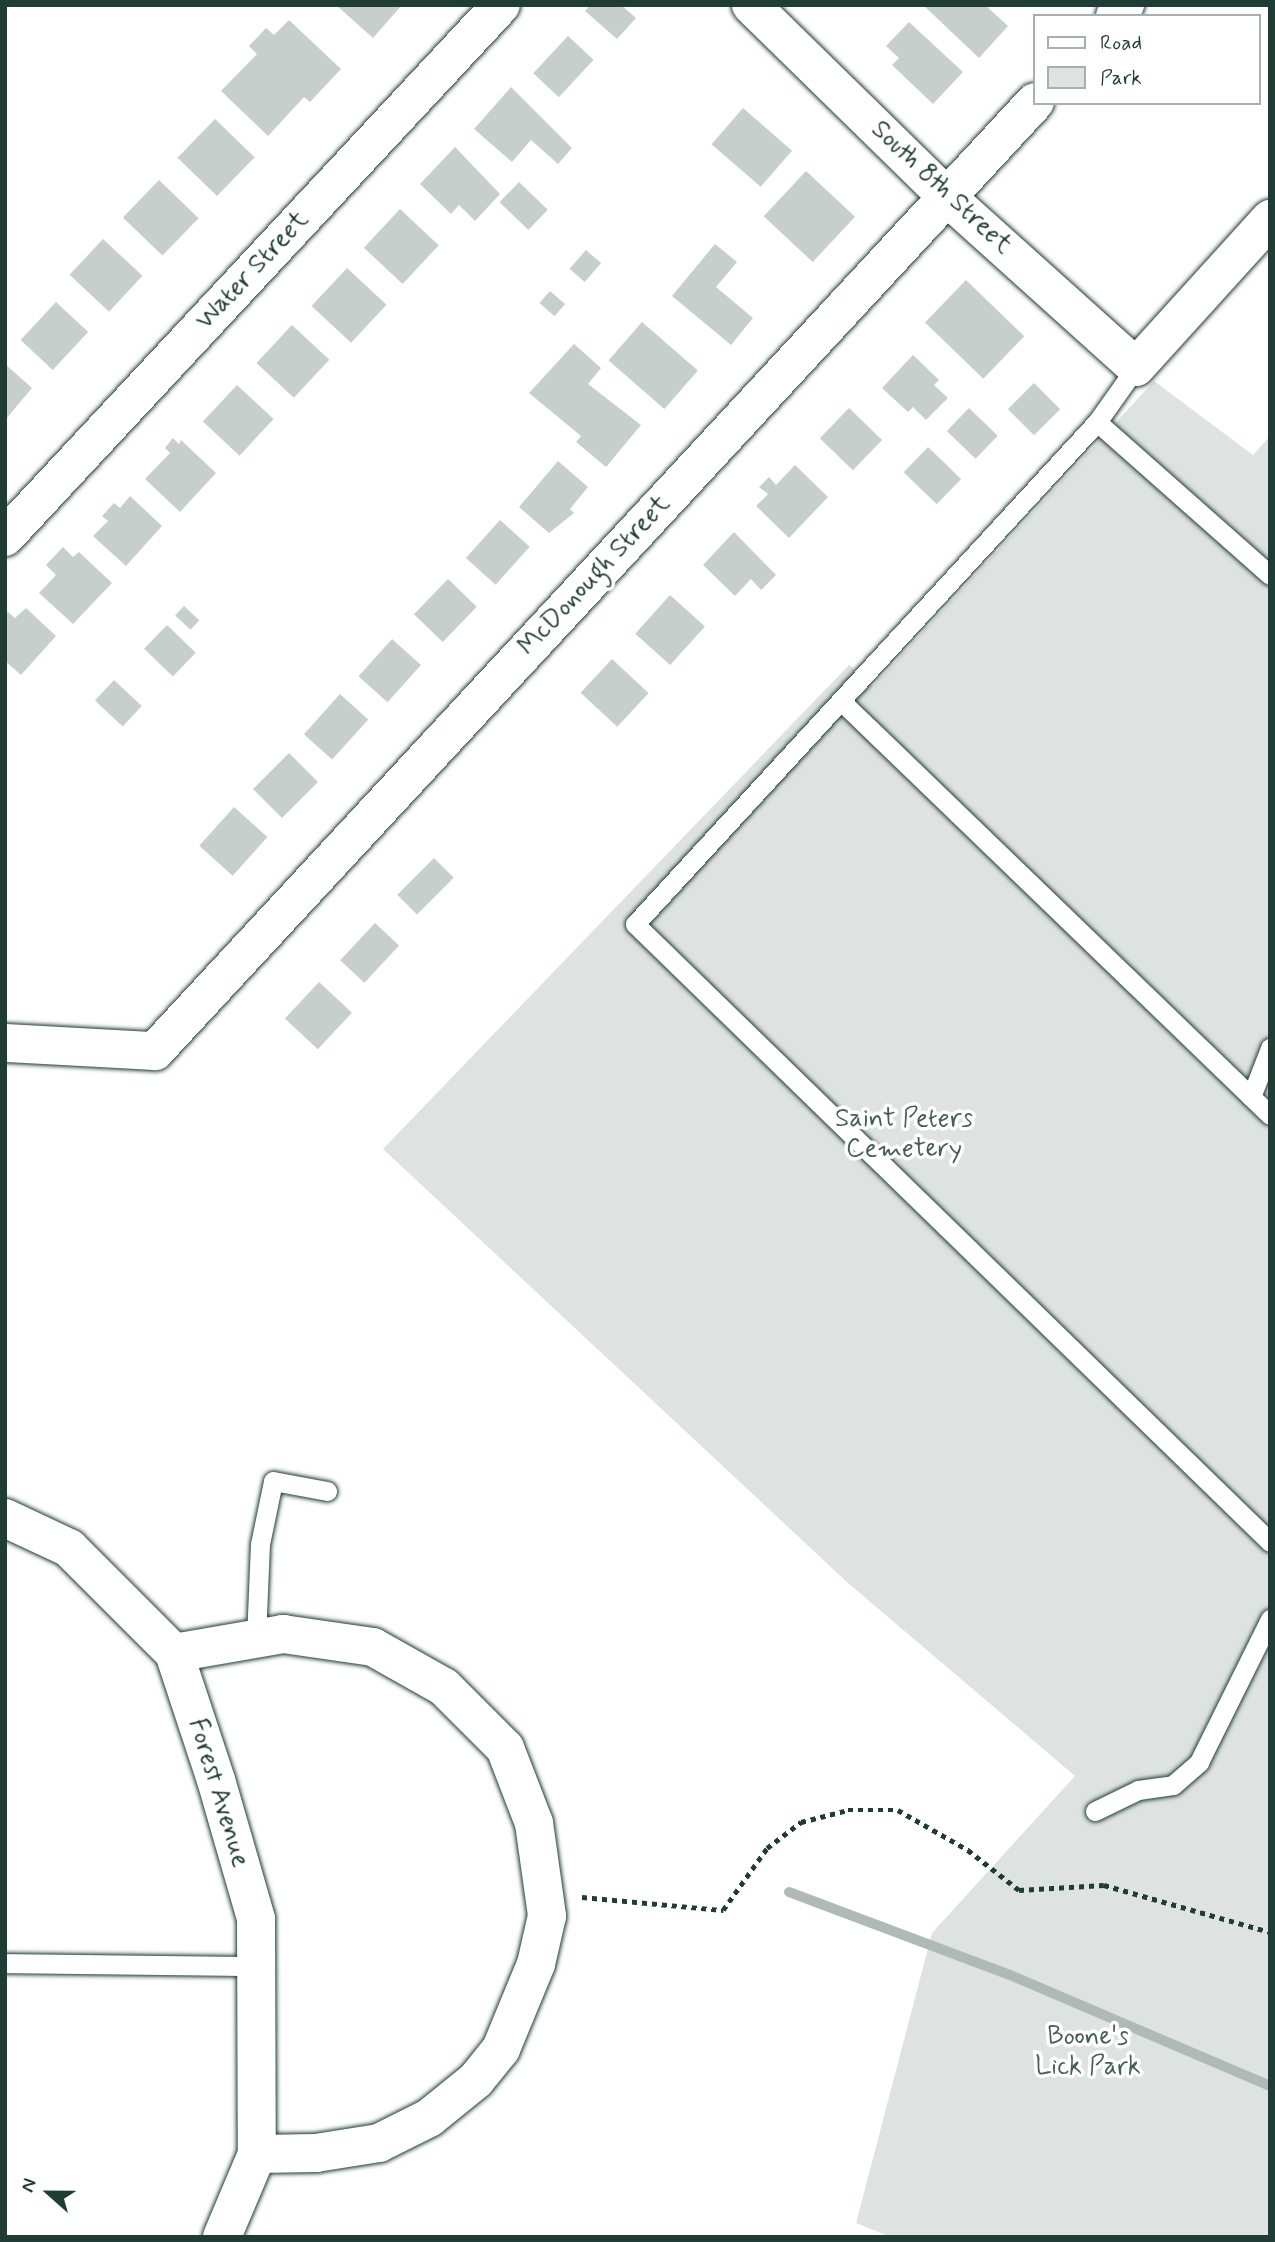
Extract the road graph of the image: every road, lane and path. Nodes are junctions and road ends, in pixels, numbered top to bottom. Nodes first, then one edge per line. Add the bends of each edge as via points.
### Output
1 (501, 5) edge
2 (756, 7) edge
3 (1034, 103) edge
4 (947, 197) junction
5 (1270, 219) edge
6 (1136, 367) junction
7 (1097, 422) junction
8 (5, 537) edge
9 (1270, 575) edge
10 (841, 701) junction
11 (5, 1043) edge
12 (1270, 1048) edge
13 (1251, 1097) junction
14 (1270, 1115) edge
15 (327, 1492) dead end
16 (5, 1518) edge
17 (1270, 1542) edge
18 (1270, 1619) edge
19 (256, 1639) junction
20 (174, 1653) junction
21 (1095, 1811) dead end
22 (544, 1893) junction
23 (1270, 1933) edge
24 (5, 1963) edge
25 (256, 1966) junction
26 (257, 2154) junction
27 (222, 2237) edge

1 - 8 street, Water Street
2 - 4 street, South 8th Street
3 - 4 street, McDonough Street
4 - 6 street, South 8th Street
4 - 11 street, McDonough Street via 155,1051
5 - 6 street
6 - 7 lane
7 - 9 lane
7 - 10 lane
10 - 13 lane
10 - 17 lane via 635,924
12 - 13 lane
13 - 14 lane
15 - 19 lane via 272,1481 260,1544
16 - 20 street, Forest Avenue via 69,1548
18 - 21 lane via 1199,1762 1173,1785 1139,1790
19 - 20 street
19 - 22 street via 283,1634 373,1647 444,1687 505,1748 534,1823
20 - 25 street, Forest Avenue via 256,1919
22 - 23 path via 723,1910 767,1848 801,1822 848,1810 898,1810 968,1850 1018,1890 1104,1885
22 - 26 street via 547,1916 536,1964 501,2049 476,2080 429,2118 379,2143 316,2153
24 - 25 lane
25 - 26 street, Forest Avenue
26 - 27 street

